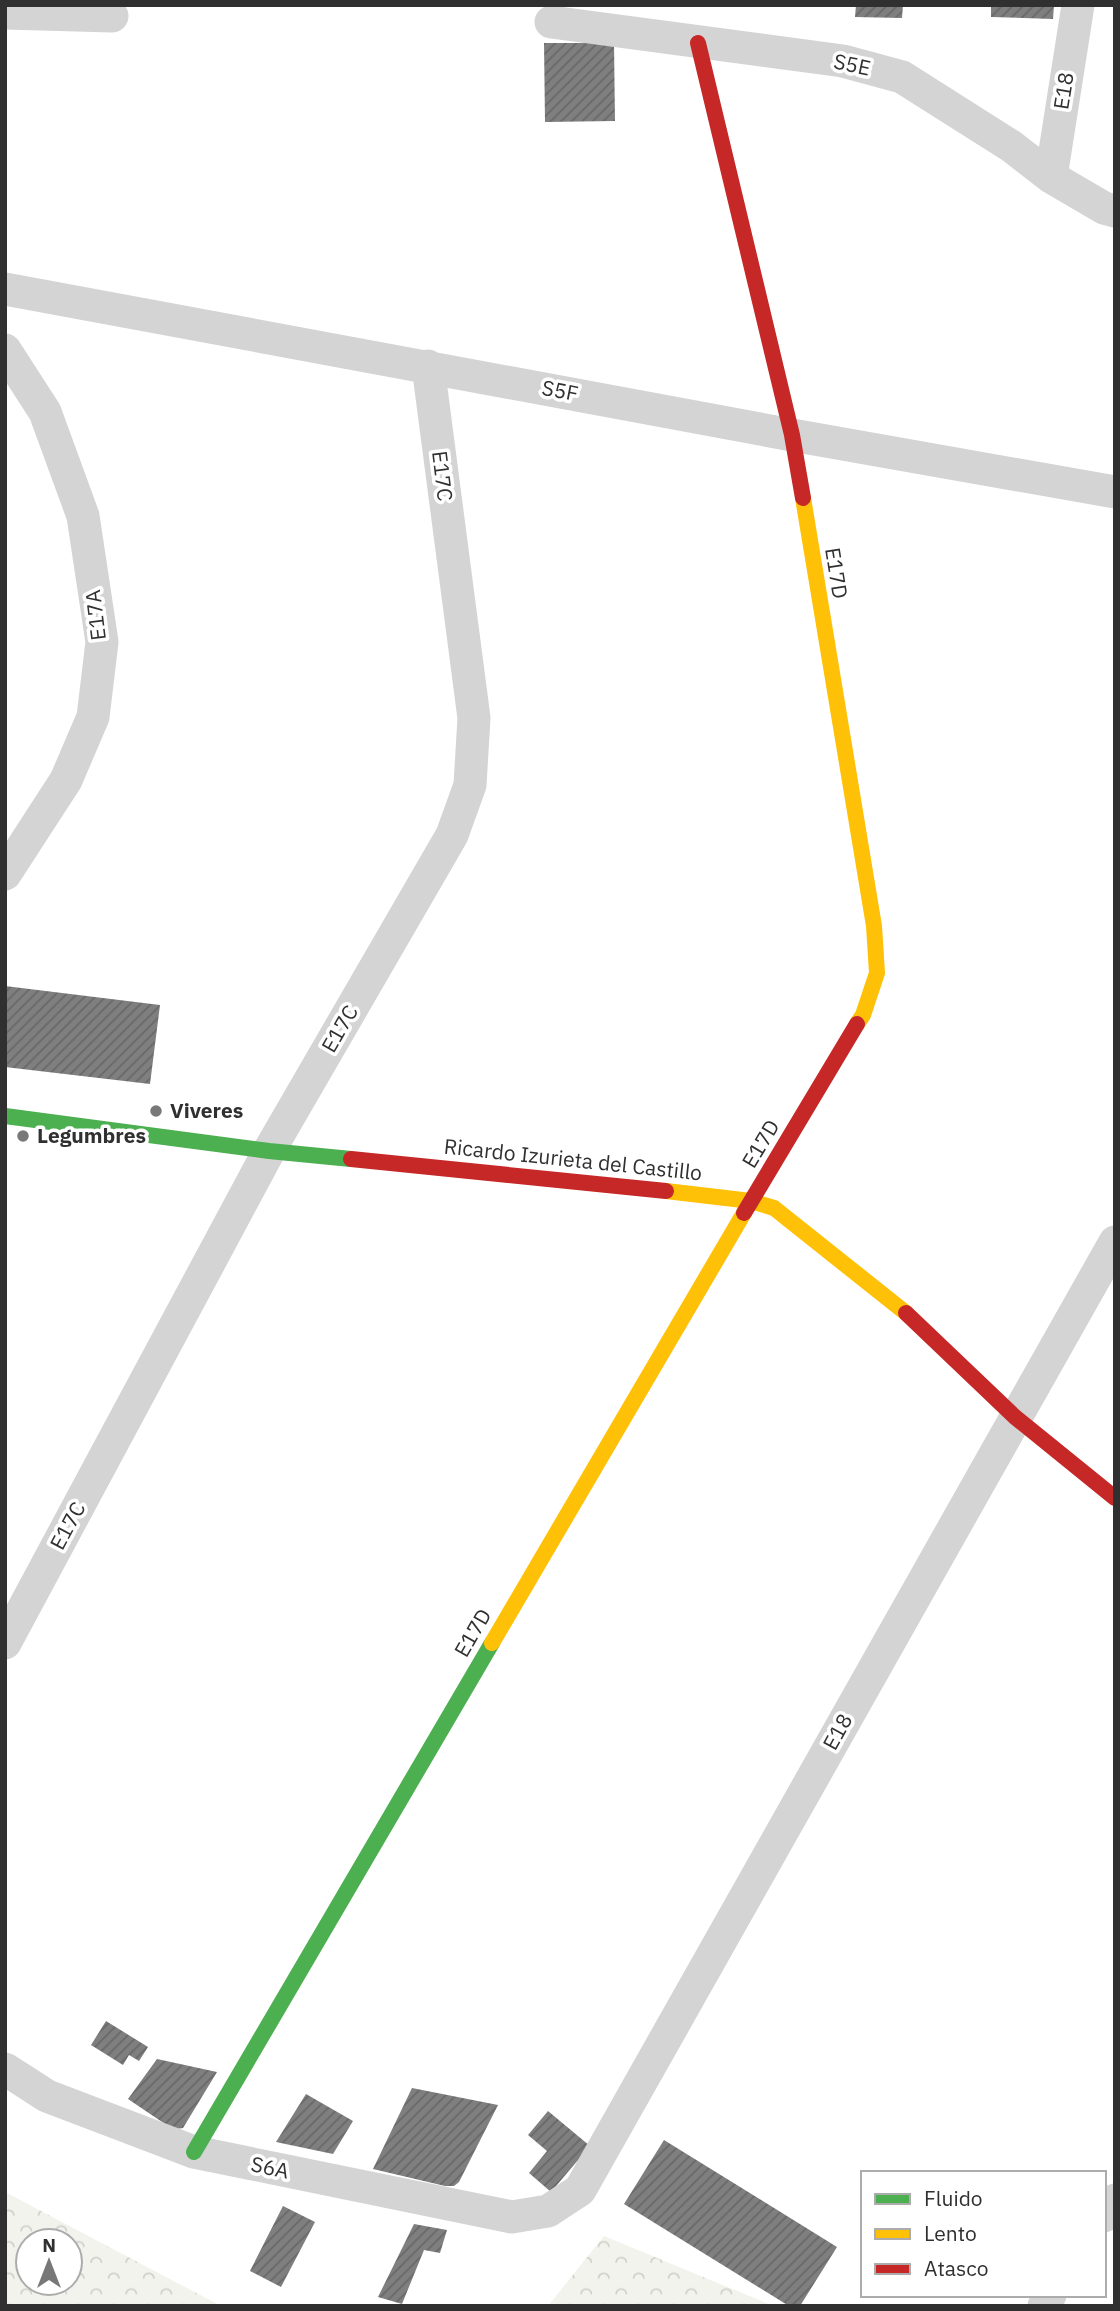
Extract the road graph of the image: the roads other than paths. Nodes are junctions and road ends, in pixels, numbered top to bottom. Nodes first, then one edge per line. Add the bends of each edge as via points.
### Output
1 (1078, 5) edge
2 (5, 13) edge
3 (112, 16) dead end
4 (551, 22) dead end
5 (698, 43) junction
6 (1051, 177) junction
7 (1115, 211) edge
8 (5, 289) edge
9 (5, 350) edge
10 (428, 366) junction
11 (792, 435) junction
12 (1115, 492) edge
13 (5, 874) edge
14 (5, 1116) edge
15 (269, 1151) junction
16 (751, 1201) junction
17 (1115, 1242) edge
18 (1015, 1417) junction
19 (1115, 1498) edge
20 (5, 1643) edge
21 (5, 2069) edge
22 (194, 2152) junction
23 (548, 2211) joint

1 - 6 street, E18
2 - 3 street
4 - 5 street, S5E
5 - 6 street, S5E via 843,61 902,76
5 - 11 street, E17D
6 - 7 street, S5E
8 - 10 street, S5F
9 - 13 street, E17A via 45,412 83,516 102,642 93,716 66,780
10 - 11 street, S5F
10 - 15 street, E17C via 474,718 470,785 452,835
11 - 12 street, S5F
11 - 16 street, E17D via 874,926 877,973 863,1015
14 - 15 street, Ricardo Izurieta del Castillo
15 - 16 street, Ricardo Izurieta del Castillo
15 - 20 street, E17C
16 - 18 street, Ricardo Izurieta del Castillo via 793,1222 900,1307
16 - 22 street, E17D
17 - 18 street, E18
18 - 19 street, Ricardo Izurieta del Castillo
18 - 23 street, E18 via 580,2190
21 - 22 street, S6A via 47,2096
22 - 23 street, S6A via 512,2217

